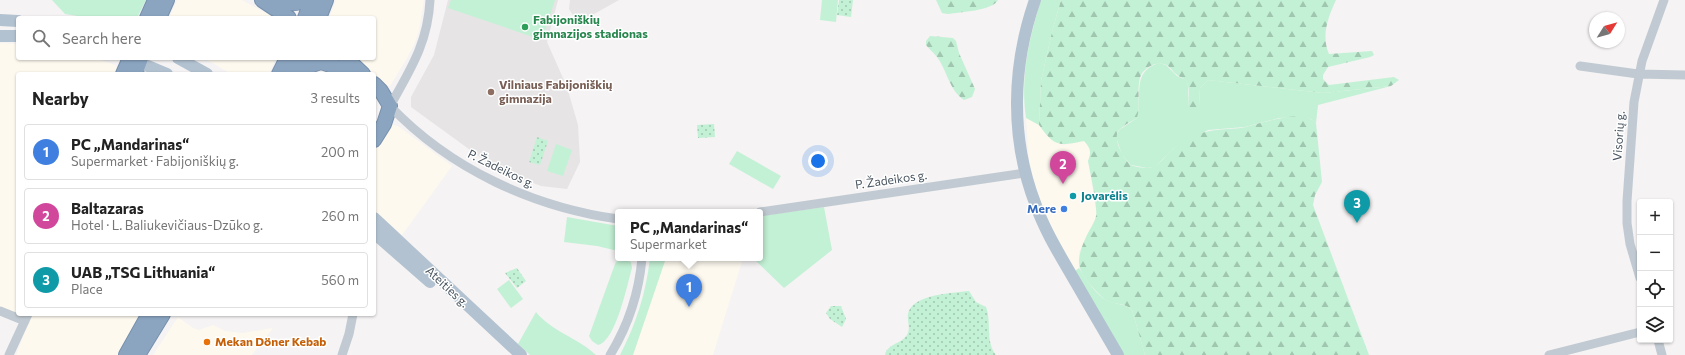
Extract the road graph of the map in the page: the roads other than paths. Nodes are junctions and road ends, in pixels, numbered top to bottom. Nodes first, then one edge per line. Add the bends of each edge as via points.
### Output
1 (155, 0) edge
2 (167, 0) edge
3 (262, 0) edge
4 (282, 0) edge
5 (303, 0) edge
6 (312, 0) edge
7 (326, 0) edge
8 (330, 0) edge
9 (430, 0) edge
10 (1035, 0) edge
11 (1664, 0) edge
12 (148, 16) edge
13 (160, 16) edge
14 (286, 16) edge
15 (306, 16) edge
16 (320, 16) edge
17 (327, 16) edge
18 (0, 20) edge
19 (16, 21) edge
20 (0, 36) edge
21 (16, 36) edge
22 (182, 60) edge
23 (285, 60) edge
24 (300, 60) edge
25 (348, 60) edge
26 (134, 61) edge
27 (1580, 66) dead end
28 (125, 72) edge
29 (162, 72) edge
30 (203, 72) edge
31 (280, 72) edge
32 (295, 72) edge
33 (303, 72) edge
34 (344, 72) edge
35 (362, 72) edge
36 (1638, 74) junction
37 (1685, 75) edge
38 (376, 86) edge
39 (376, 99) edge
40 (390, 106) junction
41 (376, 124) edge
42 (376, 137) edge
43 (1025, 173) junction
44 (763, 212) edge
45 (615, 219) edge
46 (376, 220) edge
47 (376, 235) edge
48 (642, 261) edge
49 (1638, 271) edge
50 (0, 311) edge
51 (16, 315) edge
52 (148, 316) edge
53 (162, 316) edge
54 (353, 316) edge
55 (26, 318) edge
56 (1637, 333) edge
57 (1659, 343) edge
58 (9, 355) edge
59 (126, 355) edge
60 (138, 355) edge
61 (342, 355) edge
62 (509, 355) edge
63 (521, 355) edge
64 (610, 355) edge
65 (1118, 355) edge
66 (1549, 355) edge
67 (1662, 355) edge

1 - 12 highway
2 - 13 highway
3 - 14 highway
4 - 5 highway via 296,4
6 - 15 highway
7 - 16 highway
8 - 17 highway
9 - 40 street via 426,31 420,50
10 - 43 main road via 1021,52 1017,90 1017,125
11 - 36 street, Visorių g.
18 - 19 main road
20 - 21 main road
22 - 30 main road
23 - 31 highway
24 - 32 highway
25 - 35 highway
26 - 28 highway
26 - 29 main road
27 - 36 street
33 - 34 highway via 321,62
36 - 37 street
36 - 49 street, Visorių g. via 1630,151 1627,223
38 - 40 highway
39 - 40 highway
40 - 41 highway
40 - 42 highway
40 - 45 street, P. Žadeikos g. via 435,146 486,178 537,200
43 - 44 street, P. Žadeikos g.
43 - 65 main road via 1052,242
46 - 63 main road, Ateities g.
47 - 62 main road, Ateities g.
48 - 64 street via 633,304
50 - 51 street
52 - 59 highway
53 - 60 highway
54 - 61 street
55 - 58 street
56 - 66 street
57 - 67 street

